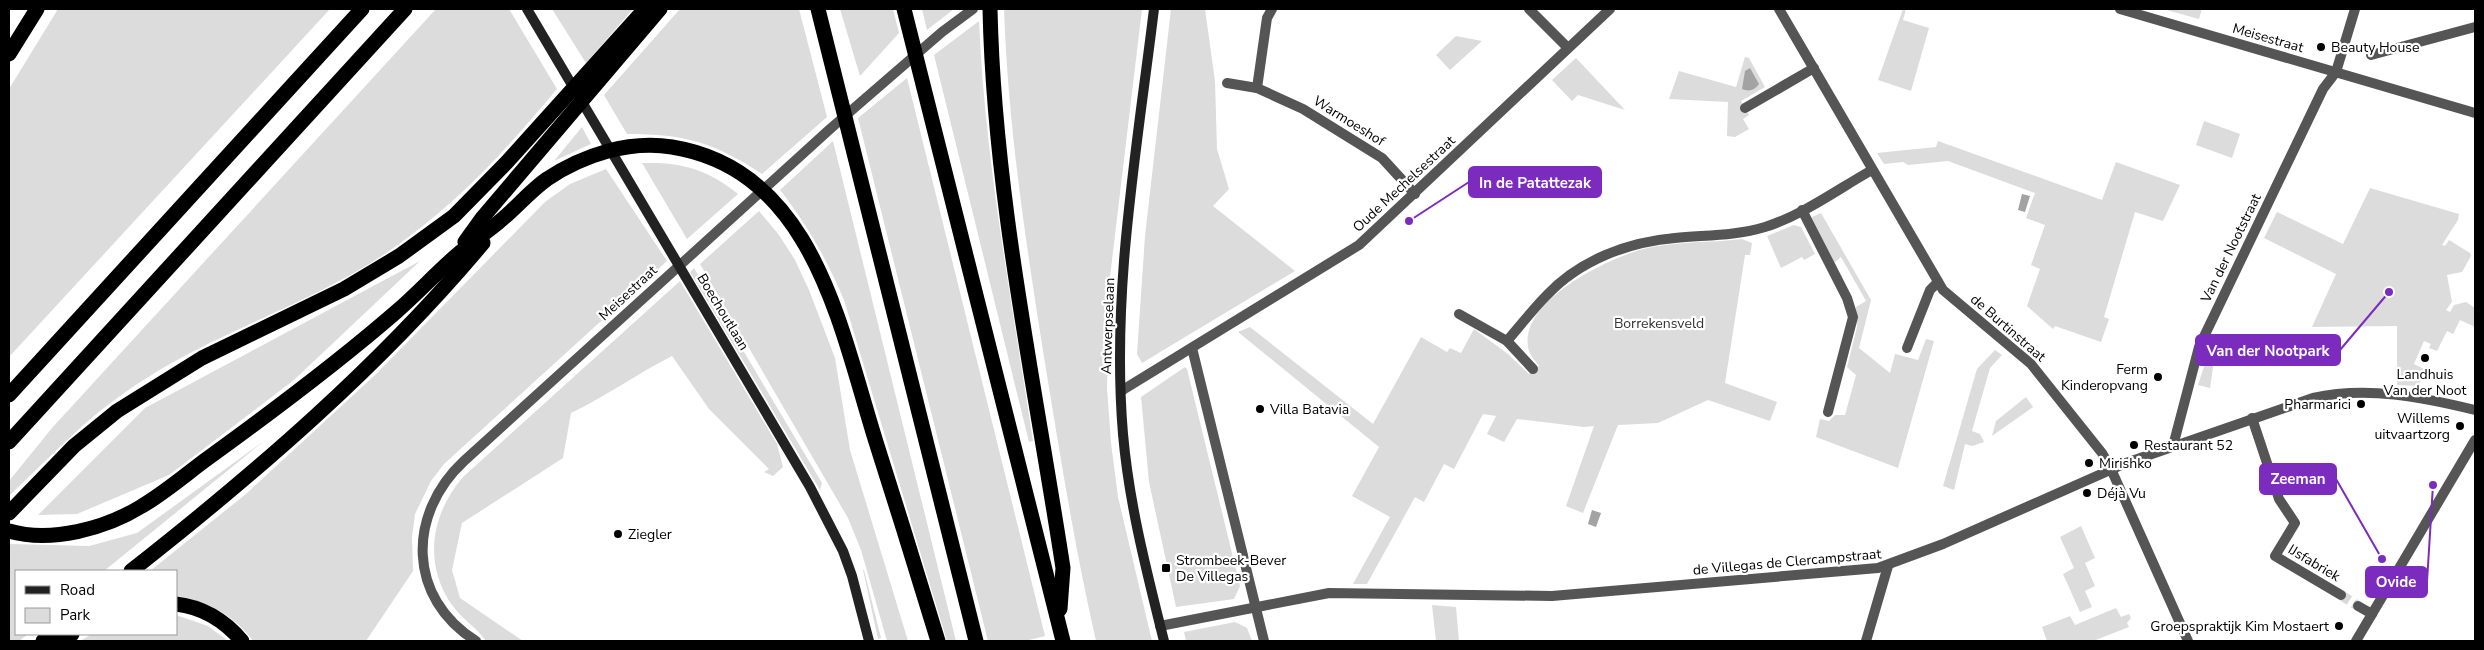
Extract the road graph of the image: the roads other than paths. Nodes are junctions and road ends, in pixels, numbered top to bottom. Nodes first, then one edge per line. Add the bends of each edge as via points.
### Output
1 (37, 9) edge
2 (362, 9) edge
3 (405, 9) edge
4 (526, 9) edge
5 (645, 9) edge
6 (660, 9) edge
7 (818, 9) edge
8 (904, 9) edge
9 (973, 9) edge
10 (990, 9) edge
11 (1154, 9) edge
12 (1272, 9) edge
13 (1529, 9) edge
14 (1610, 9) edge
15 (1779, 9) edge
16 (2120, 9) edge
17 (2355, 9) edge
18 (2139, 11) edge
19 (2475, 27) edge
20 (1568, 48) junction
21 (9, 54) edge
22 (2371, 55) dead end
23 (1814, 68) junction
24 (2336, 72) junction
25 (1227, 84) dead end
26 (1257, 88) junction
27 (1746, 108) dead end
28 (2475, 113) edge
29 (1872, 170) junction
30 (1415, 194) junction
31 (1802, 210) junction
32 (501, 220) junction
33 (458, 254) junction
34 (1938, 282) junction
35 (1459, 314) dead end
36 (1508, 341) junction
37 (1192, 348) junction
38 (1906, 348) dead end
39 (1533, 368) dead end
40 (1121, 391) junction
41 (9, 395) edge
42 (2475, 410) edge
43 (1828, 412) dead end
44 (2252, 418) junction
45 (2475, 440) edge
46 (9, 442) edge
47 (2173, 446) junction
48 (2111, 469) junction
49 (9, 513) edge
50 (9, 531) edge
51 (1888, 566) junction
52 (132, 570) edge
53 (2341, 595) tunnel mouth
54 (178, 605) edge
55 (1255, 606) junction
56 (2358, 606) tunnel mouth
57 (2372, 614) junction
58 (1058, 621) junction
59 (1160, 626) junction
60 (242, 641) edge
61 (476, 641) edge
62 (869, 641) edge
63 (938, 641) edge
64 (976, 641) edge
65 (1063, 641) edge
66 (1164, 641) edge
67 (1264, 641) edge
68 (1866, 641) edge
69 (2188, 641) edge
70 (2356, 641) edge

1 - 21 highway
2 - 41 highway
3 - 46 highway
4 - 62 main road, Boechoutlaan via 830,522 852,576
5 - 49 highway via 508,162 454,216 399,256 344,289 202,358 117,411 74,446
6 - 33 highway via 482,218
7 - 64 highway
8 - 58 highway
9 - 61 street, Meisestraat via 885,80 456,468 434,498 424,526 424,564 429,587 438,605 453,625
10 - 58 highway via 991,70 1002,167 1064,568
11 - 40 main road, Antwerpselaan via 1124,265
12 - 26 street via 1267,18
13 - 20 street
14 - 20 street, Oude Mechelsestraat
15 - 23 street, de Burtinstraat
16 - 18 street, Meisestraat
17 - 24 street, Van der Nootstraat
18 - 24 street, Meisestraat
19 - 22 street
20 - 30 street, Oude Mechelsestraat
23 - 27 street
23 - 29 street, de Burtinstraat
24 - 28 street, Meisestraat
24 - 47 street, Van der Nootstraat via 2321,93 2205,334
25 - 26 street, Warmoeshof
26 - 30 street, Warmoeshof via 1303,108 1382,158
29 - 31 street
29 - 34 street, de Burtinstraat
30 - 37 street, Oude Mechelsestraat via 1359,245
31 - 36 street via 1746,232 1658,240 1604,255 1556,286
31 - 43 street via 1847,298 1853,317
32 - 33 highway
32 - 52 highway via 442,291 366,369 205,513
32 - 63 highway via 547,180 572,165 613,149 640,146 689,150 712,157 735,169 776,203 807,245 834,306
33 - 50 highway via 398,311 244,432 141,507 80,532
34 - 38 street via 1930,290
34 - 48 street, de Burtinstraat via 2031,364 2102,453
35 - 36 street
36 - 39 street
37 - 40 street, Oude Mechelsestraat
37 - 55 street
40 - 59 main road, Antwerpselaan via 1130,489
42 - 44 street, de Villegas de Clercampstraat via 2416,396 2340,392
44 - 47 street, de Villegas de Clercampstraat
44 - 53 street, IJsfabriek via 2279,499 2295,523 2275,556
45 - 57 street
47 - 48 street, de Villegas de Clercampstraat
48 - 51 street, de Villegas de Clercampstraat
48 - 69 street, de Burtinstraat
51 - 55 street, de Villegas de Clercampstraat via 1552,596 1328,593
51 - 68 street
54 - 60 highway via 214,617
55 - 59 street, de Villegas de Clercampstraat
55 - 67 street
56 - 57 street
57 - 70 street
58 - 65 highway
59 - 66 main road, Antwerpselaan

